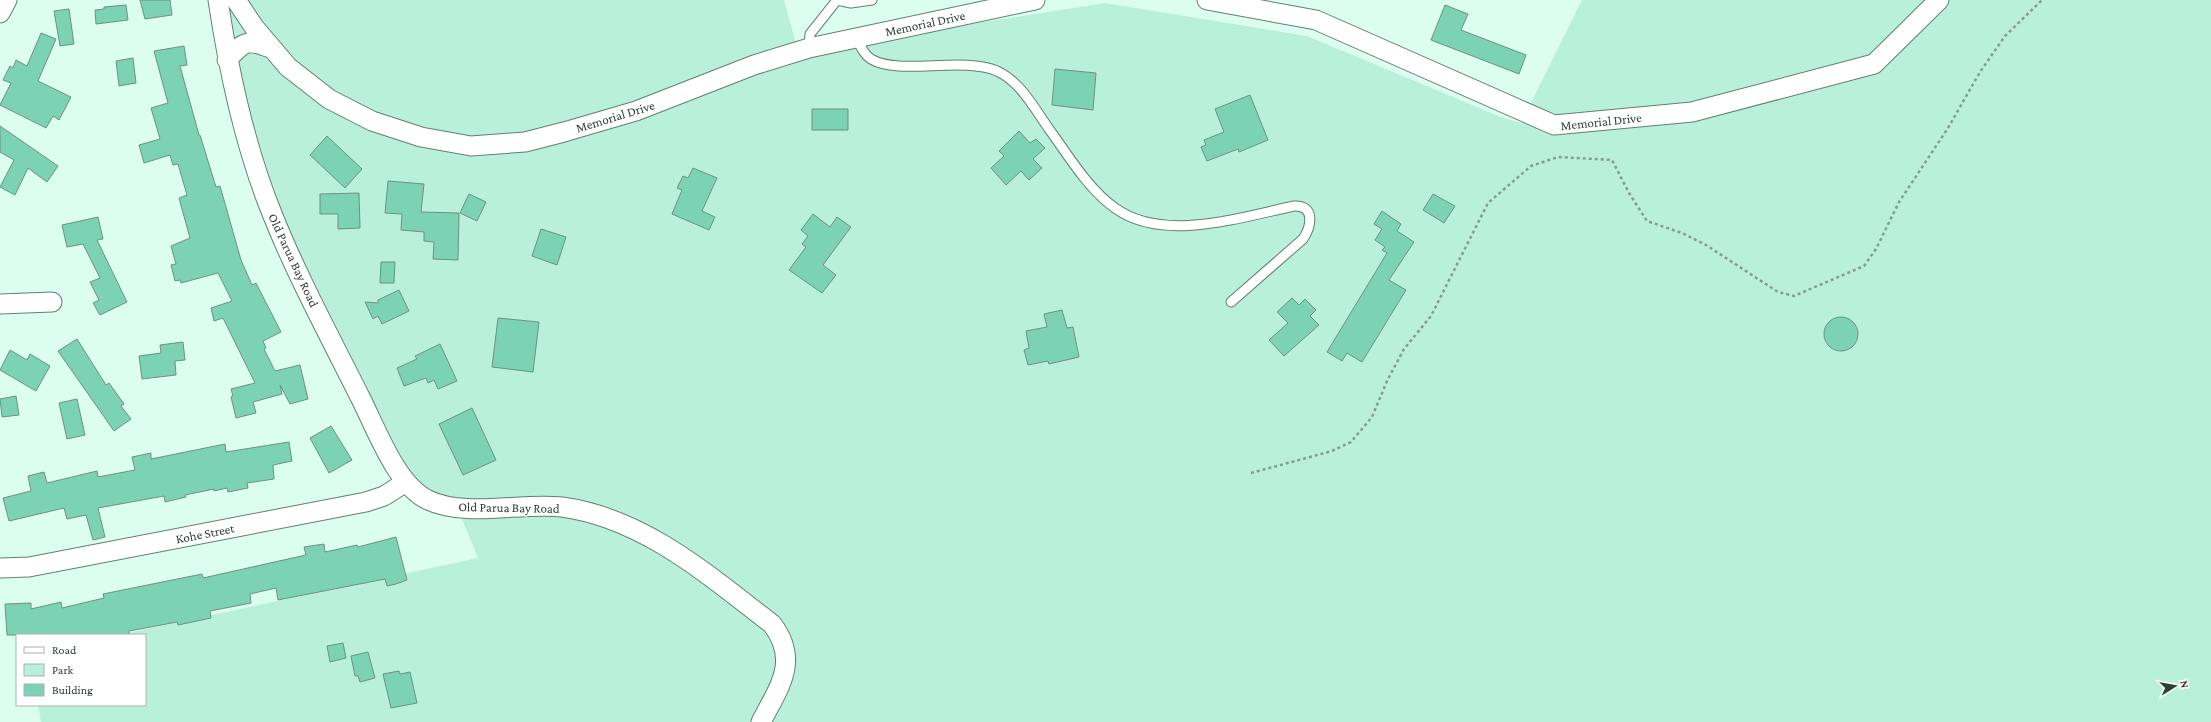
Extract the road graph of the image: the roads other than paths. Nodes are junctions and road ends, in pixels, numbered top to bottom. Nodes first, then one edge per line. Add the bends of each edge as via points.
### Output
1 (7, 0) edge
2 (218, 0) edge
3 (236, 0) edge
4 (872, 0) edge
5 (1035, 0) edge
6 (1207, 0) edge
7 (1939, 0) edge
8 (0, 13) edge
9 (856, 37) junction
10 (270, 48) junction
11 (810, 48) junction
12 (227, 60) junction
13 (52, 302) dead end
14 (1231, 302) dead end
15 (0, 304) edge
16 (406, 482) junction
17 (0, 568) edge
18 (761, 722) edge

1 - 8 street
2 - 12 street, Old Parua Bay Road
3 - 10 street, Memorial Drive
4 - 11 lane via 851,4 837,0 810,34
5 - 9 street, Memorial Drive
6 - 7 street, Memorial Drive via 1316,20 1554,125 1692,112 1874,64
9 - 11 street, Memorial Drive
9 - 14 lane via 870,58 880,63 896,66 976,66 1006,76 1026,96 1095,190 1114,208 1137,220 1170,225 1196,225 1294,206 1307,210 1310,214 1310,226 1303,239
10 - 11 street, Memorial Drive via 308,84 329,99 372,122 421,137 470,146 525,142 571,130 636,111 754,65
10 - 12 street via 253,42 246,43
12 - 16 street, Old Parua Bay Road via 272,214 293,262 383,443
13 - 15 street
16 - 17 street, Kohe Street via 384,496 366,502 29,567
16 - 18 street, Old Parua Bay Road via 416,493 439,505 473,508 539,505 590,512 632,528 685,558 772,624 785,646 784,676

